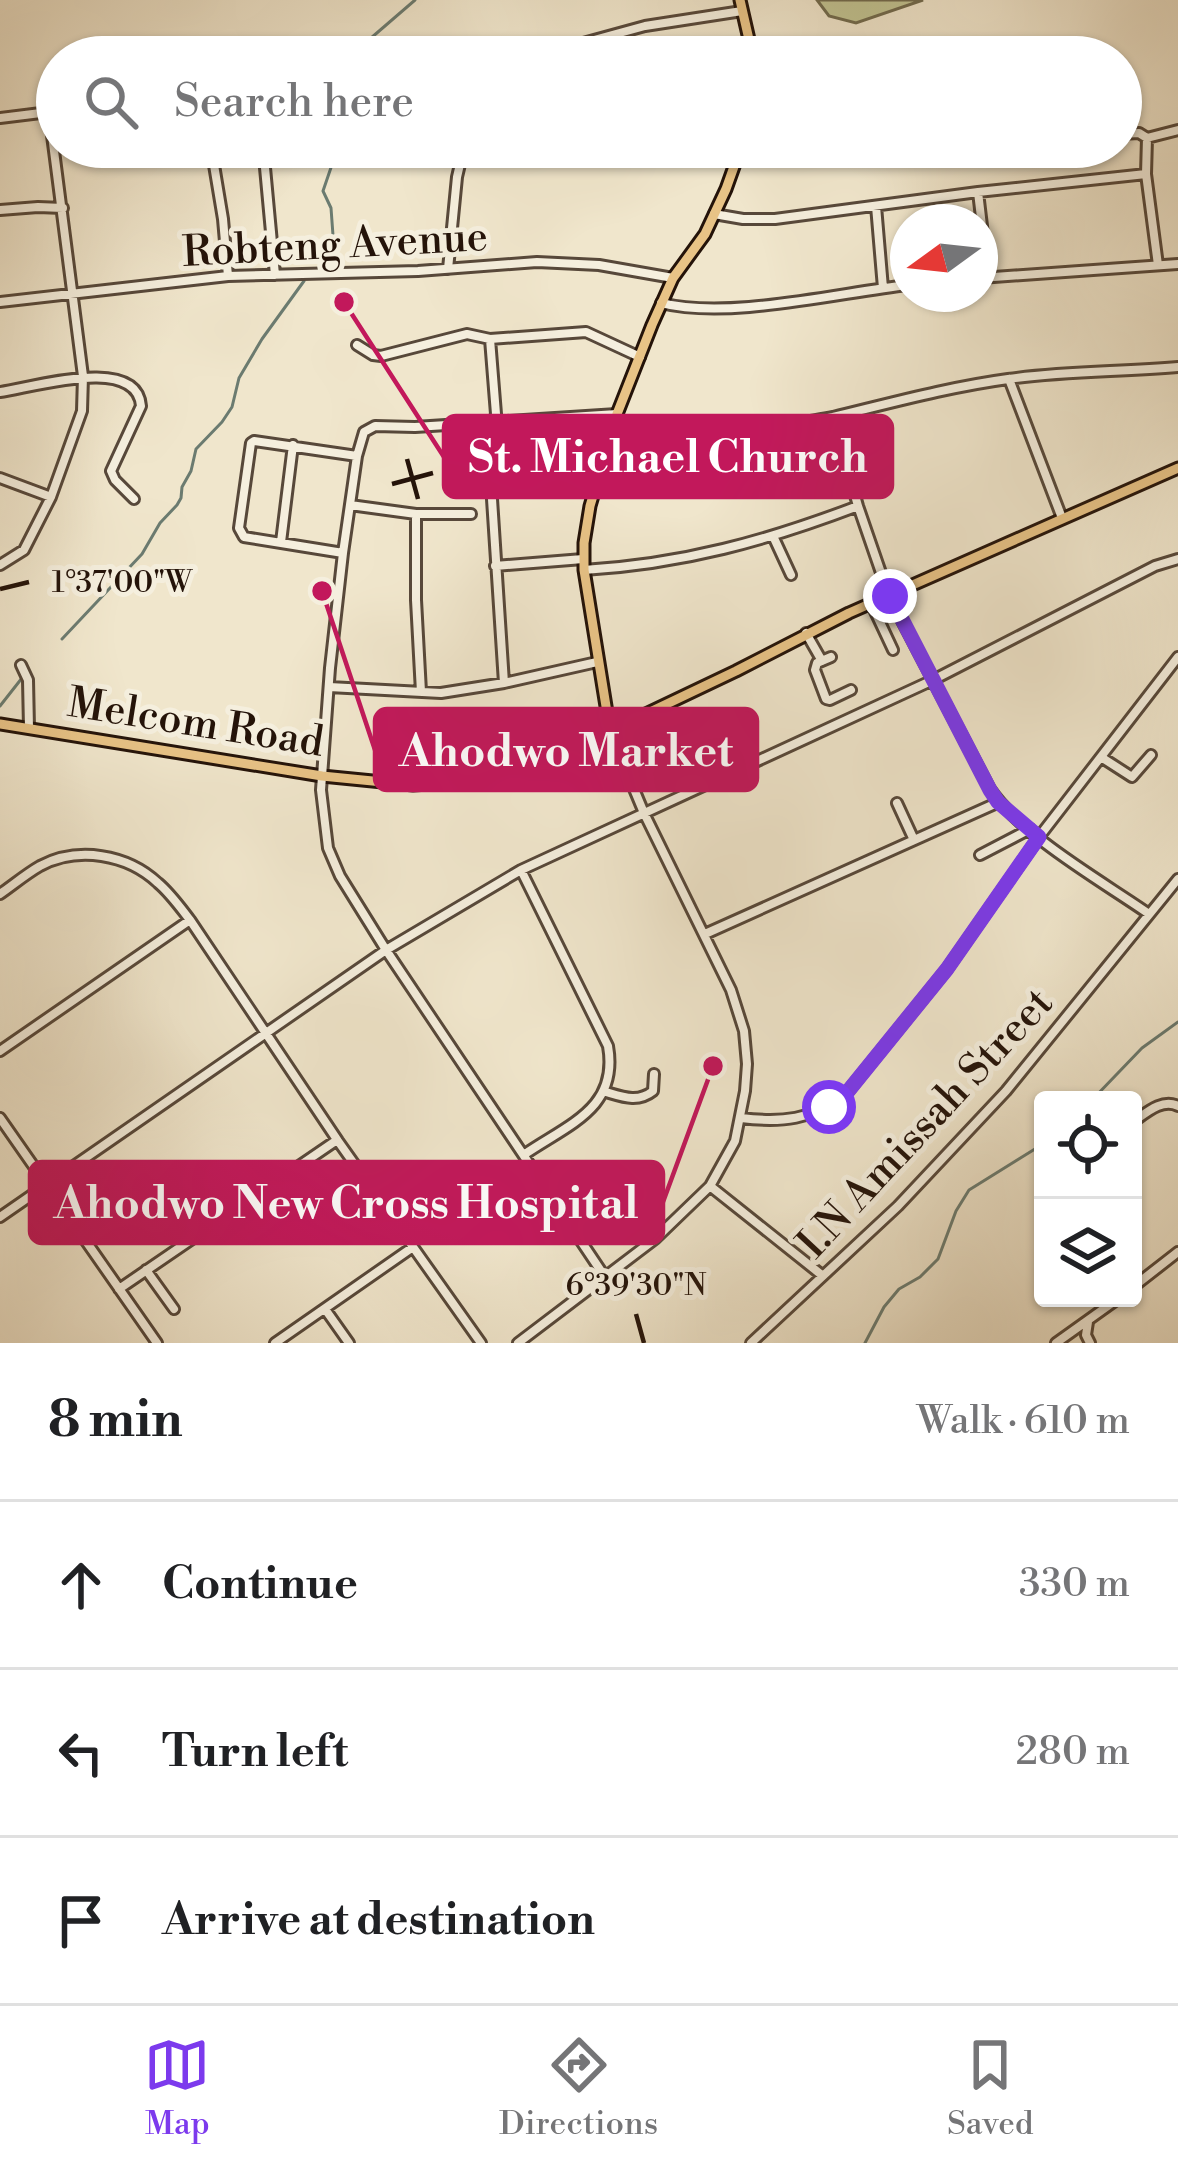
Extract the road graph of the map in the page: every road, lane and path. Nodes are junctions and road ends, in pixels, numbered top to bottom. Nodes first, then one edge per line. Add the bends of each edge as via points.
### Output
1 (741, 5) edge
2 (609, 36) edge
3 (748, 36) edge
4 (36, 113) edge
5 (0, 118) edge
6 (1178, 130) edge
7 (1142, 135) edge
8 (1147, 138) junction
9 (59, 168) edge
10 (215, 168) edge
11 (265, 168) edge
12 (459, 168) edge
13 (733, 168) edge
14 (1146, 174) junction
15 (978, 192) junction
16 (979, 204) edge
17 (876, 205) junction
18 (63, 208) junction
19 (0, 210) edge
20 (714, 214) junction
21 (1178, 264) edge
22 (1157, 266) junction
23 (448, 269) junction
24 (275, 275) junction
25 (228, 276) junction
26 (998, 277) edge
27 (673, 278) junction
28 (890, 287) edge
29 (883, 288) junction
30 (72, 292) junction
31 (0, 302) edge
32 (662, 303) junction
33 (490, 340) junction
34 (357, 345) dead end
35 (640, 357) junction
36 (1178, 367) edge
37 (83, 376) junction
38 (1009, 379) junction
39 (0, 392) edge
40 (617, 414) junction
41 (833, 417) junction
42 (494, 422) junction
43 (612, 429) junction
44 (293, 446) junction
45 (357, 456) junction
46 (1178, 468) edge
47 (0, 478) edge
48 (51, 497) junction
49 (134, 499) dead end
50 (350, 506) junction
51 (858, 506) junction
52 (416, 514) junction
53 (471, 514) dead end
54 (1062, 518) junction
55 (773, 536) junction
56 (281, 542) junction
57 (343, 553) junction
58 (1178, 559) edge
59 (584, 564) junction
60 (0, 565) edge
61 (495, 566) junction
62 (790, 574) dead end
63 (890, 596) junction
64 (872, 603) junction
65 (806, 633) junction
66 (893, 650) dead end
67 (1178, 657) edge
68 (597, 662) junction
69 (21, 665) dead end
70 (933, 680) junction
71 (504, 683) junction
72 (329, 687) junction
73 (850, 690) dead end
74 (421, 693) junction
75 (0, 724) edge
76 (29, 728) junction
77 (610, 731) junction
78 (1151, 755) dead end
79 (1101, 757) junction
80 (322, 776) junction
81 (998, 802) junction
82 (897, 803) dead end
83 (644, 813) junction
84 (1030, 829) junction
85 (1039, 837) junction
86 (914, 840) junction
87 (980, 855) dead end
88 (521, 870) junction
89 (1178, 879) edge
90 (0, 894) edge
91 (1149, 914) junction
92 (190, 920) junction
93 (705, 934) junction
94 (386, 950) junction
95 (268, 1033) junction
96 (0, 1051) edge
97 (654, 1073) dead end
98 (606, 1092) junction
99 (1178, 1106) edge
100 (1142, 1116) edge
101 (0, 1118) edge
102 (741, 1118) junction
103 (337, 1139) junction
104 (525, 1154) junction
105 (710, 1186) junction
106 (47, 1187) junction
107 (0, 1217) edge
108 (413, 1247) junction
109 (1178, 1252) edge
110 (146, 1270) junction
111 (823, 1276) junction
112 (605, 1277) junction
113 (1142, 1280) edge
114 (119, 1288) junction
115 (1107, 1307) edge
116 (174, 1309) dead end
117 (325, 1309) junction
118 (1088, 1322) junction
119 (1070, 1334) junction
120 (1088, 1339) edge
121 (157, 1343) edge
122 (275, 1343) edge
123 (349, 1343) edge
124 (481, 1343) edge
125 (518, 1343) edge
126 (752, 1343) edge
127 (1056, 1343) edge

1 - 2 street
1 - 3 main road
4 - 5 street
6 - 8 street
7 - 8 street
8 - 14 street
9 - 18 street
10 - 25 street
11 - 24 street
12 - 23 street
13 - 20 main road
14 - 15 street
14 - 22 street
15 - 16 street
15 - 17 street
17 - 20 street via 775,219
17 - 29 street
18 - 19 street
18 - 30 street
20 - 27 main road
21 - 22 street
22 - 26 street
23 - 24 street, Robteng Avenue
23 - 27 street, Robteng Avenue via 569,263
24 - 25 street, Robteng Avenue
25 - 30 street, Robteng Avenue
27 - 32 main road
28 - 29 street
29 - 32 street via 725,308
30 - 31 street, Robteng Avenue
30 - 37 street
32 - 35 main road
33 - 34 street via 467,334 380,356
33 - 35 street via 586,332
33 - 42 street
35 - 40 main road
36 - 38 street
37 - 39 street
37 - 48 street via 82,411
37 - 49 street via 111,378 140,396 111,471
38 - 41 street
38 - 54 street
40 - 42 street
40 - 43 main road
41 - 43 street via 688,441
41 - 51 street
42 - 45 street via 370,427
42 - 61 street
43 - 59 main road
44 - 45 street
44 - 56 street
44 - 56 street via 251,443 239,528 244,536
45 - 50 street
46 - 54 main road, Melcom Road
47 - 48 street
48 - 60 street via 24,550
50 - 52 street
50 - 57 street
51 - 55 street
51 - 63 street
52 - 53 street
52 - 74 street
54 - 63 main road, Melcom Road
55 - 59 street via 659,564
55 - 62 street
56 - 57 street
57 - 72 street
58 - 70 street
59 - 61 street
59 - 68 main road
61 - 71 street
63 - 64 main road, Melcom Road
63 - 70 street
64 - 65 main road, Melcom Road
64 - 66 street
65 - 73 street via 826,659 815,670 826,699
65 - 77 main road, Melcom Road
67 - 79 street
68 - 71 street
68 - 77 main road
69 - 76 street
70 - 81 street
70 - 83 street
71 - 74 street
72 - 74 street
72 - 80 street
75 - 76 main road, Melcom Road
76 - 80 main road, Melcom Road
77 - 80 main road, Melcom Road via 475,781 413,785
77 - 83 street
78 - 79 street via 1132,777
79 - 85 street
80 - 94 street via 332,862
81 - 84 street
81 - 86 street
82 - 86 street
83 - 88 street
83 - 93 street
84 - 85 street
84 - 87 street
85 - 91 street
85 - 102 street via 845,1095 789,1121
86 - 93 street
88 - 94 street
88 - 98 street via 608,1046
89 - 91 street, I.N Amissah Street
90 - 92 street via 54,860 106,856 152,878
91 - 111 street, I.N Amissah Street via 1006,1091
92 - 95 street
92 - 96 street
93 - 102 street via 744,1031
94 - 95 street
94 - 104 street
95 - 103 street
95 - 106 street
97 - 98 street via 650,1095 630,1100
98 - 104 street
99 - 100 street
101 - 106 street
102 - 105 street
103 - 108 street
103 - 110 street
104 - 112 street
105 - 111 street
105 - 112 street
106 - 107 street
106 - 114 street
108 - 117 street
108 - 124 street
109 - 113 street
110 - 114 street
110 - 116 street
111 - 126 street, I.N Amissah Street
112 - 125 street
114 - 121 street
115 - 118 street
117 - 122 street
117 - 123 street
118 - 119 street
118 - 120 street
119 - 120 street
119 - 127 street

